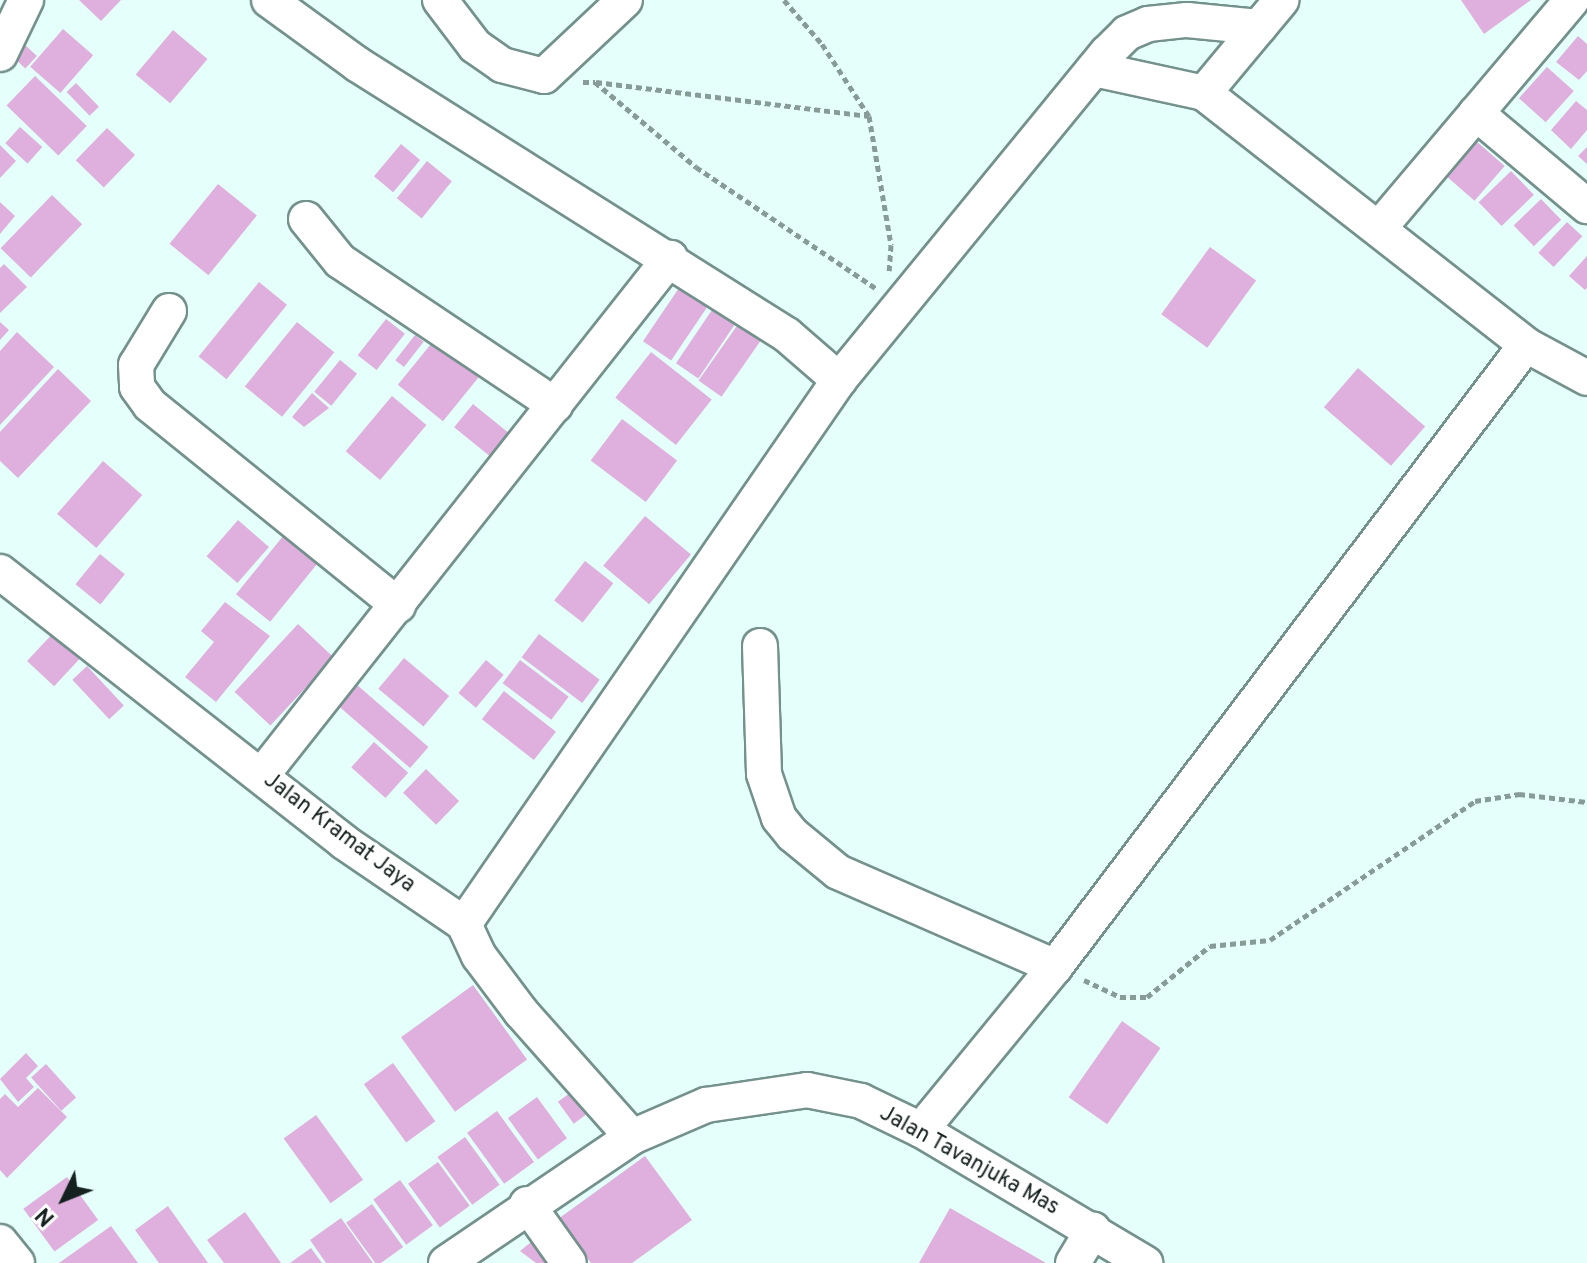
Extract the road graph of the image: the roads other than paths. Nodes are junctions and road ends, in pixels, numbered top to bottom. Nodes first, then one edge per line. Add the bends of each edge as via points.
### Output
1 (26, 0) edge
2 (269, 0) edge
3 (440, 0) edge
4 (625, 0) edge
5 (1282, 0) edge
6 (1572, 0) edge
7 (1259, 27) junction
8 (0, 54) edge
9 (1094, 69) junction
10 (1204, 93) junction
11 (1476, 113) junction
12 (1587, 206) edge
13 (306, 219) dead end
14 (1380, 227) junction
15 (670, 258) junction
16 (169, 311) dead end
17 (1526, 345) junction
18 (1587, 378) edge
19 (839, 380) junction
20 (555, 405) junction
21 (0, 572) edge
22 (398, 605) junction
23 (760, 646) dead end
24 (262, 775) junction
25 (464, 924) junction
26 (1055, 967) junction
27 (921, 1130) junction
28 (632, 1137) junction
29 (527, 1204) junction
30 (1093, 1230) junction
31 (446, 1263) edge
32 (569, 1263) edge
33 (1073, 1263) edge
34 (1145, 1263) edge

1 - 8 street
2 - 15 street via 357,64
3 - 4 street via 475,46 502,65 544,76
5 - 7 street
6 - 11 street
7 - 9 street via 1187,20 1148,24 1127,33
7 - 10 street
9 - 10 street
9 - 19 street via 889,306
10 - 14 street
11 - 12 street
11 - 14 street
13 - 20 street via 340,261
14 - 17 street
15 - 19 street via 802,345
15 - 20 street
16 - 22 street via 136,365 137,387 150,405
17 - 18 street
17 - 26 street
19 - 25 street
20 - 22 street
21 - 24 street, Jalan Kramat Jaya
22 - 24 street
23 - 26 street via 764,774 779,818 793,835 838,872
24 - 25 street, Jalan Kramat Jaya via 344,842
25 - 28 street, Jalan Kramat Jaya via 479,956 521,1012
26 - 27 street
27 - 28 street, Jalan Tavanjuka Mas via 861,1101 807,1090 706,1105
27 - 30 street, Jalan Tavanjuka Mas
28 - 29 street, Jalan Tavanjuka Mas
29 - 31 street, Jalan Tavanjuka Mas
29 - 32 street
30 - 33 street
30 - 34 street, Jalan Tavanjuka Mas

